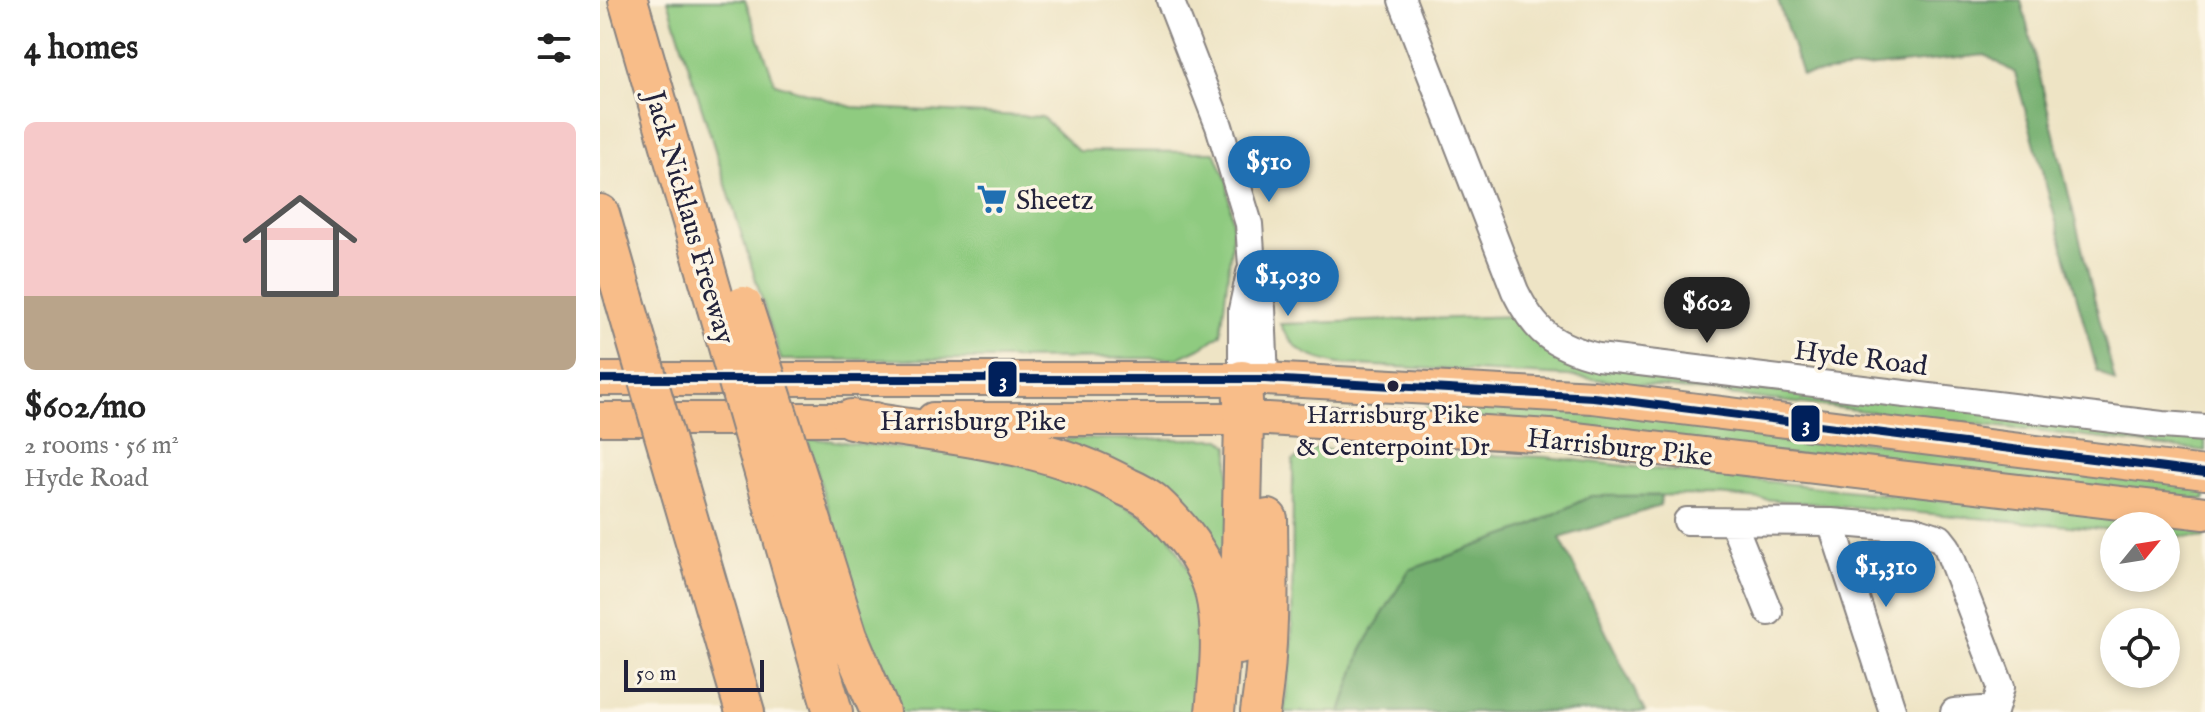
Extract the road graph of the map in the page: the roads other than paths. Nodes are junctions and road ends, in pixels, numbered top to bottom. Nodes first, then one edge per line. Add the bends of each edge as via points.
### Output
1 (628, 0) edge
2 (1170, 0) edge
3 (1402, 0) edge
4 (600, 214) edge
5 (612, 302) edge
6 (600, 379) edge
7 (1254, 380) junction
8 (600, 419) edge
9 (851, 419) junction
10 (1256, 420) junction
11 (2205, 428) edge
12 (2205, 473) edge
13 (788, 498) junction
14 (2205, 513) edge
15 (1687, 521) dead end
16 (1831, 522) junction
17 (1733, 523) junction
18 (1769, 612) dead end
19 (745, 712) edge
20 (833, 712) edge
21 (880, 712) edge
22 (1216, 712) edge
23 (1260, 712) edge
24 (1893, 712) edge
25 (1954, 712) edge
26 (1988, 712) edge
27 (1994, 712) edge

1 - 13 highway, Jack Nicklaus Freeway, bridge via 704,260 730,305
2 - 7 street via 1219,126 1249,224 1252,266 1242,310
3 - 11 street, Hyde Road via 1515,291 1539,330 1564,347 1598,357
4 - 5 highway
5 - 19 highway, bridge via 669,491
6 - 7 main road, Harrisburg Pike
7 - 10 highway
7 - 12 main road, Harrisburg Pike via 1593,397
8 - 9 main road, Harrisburg Pike
9 - 10 main road, Harrisburg Pike
9 - 22 highway via 1064,459 1151,500 1184,535 1213,587 1221,647
10 - 14 main road, Harrisburg Pike via 1550,436
10 - 22 highway via 1241,633 1234,673
10 - 23 highway via 1269,625
13 - 20 highway, Jack Nicklaus Freeway
13 - 21 highway
15 - 17 street
16 - 17 street
16 - 24 street
16 - 27 street via 1912,529 1940,538 2001,687
17 - 18 street
25 - 26 street

